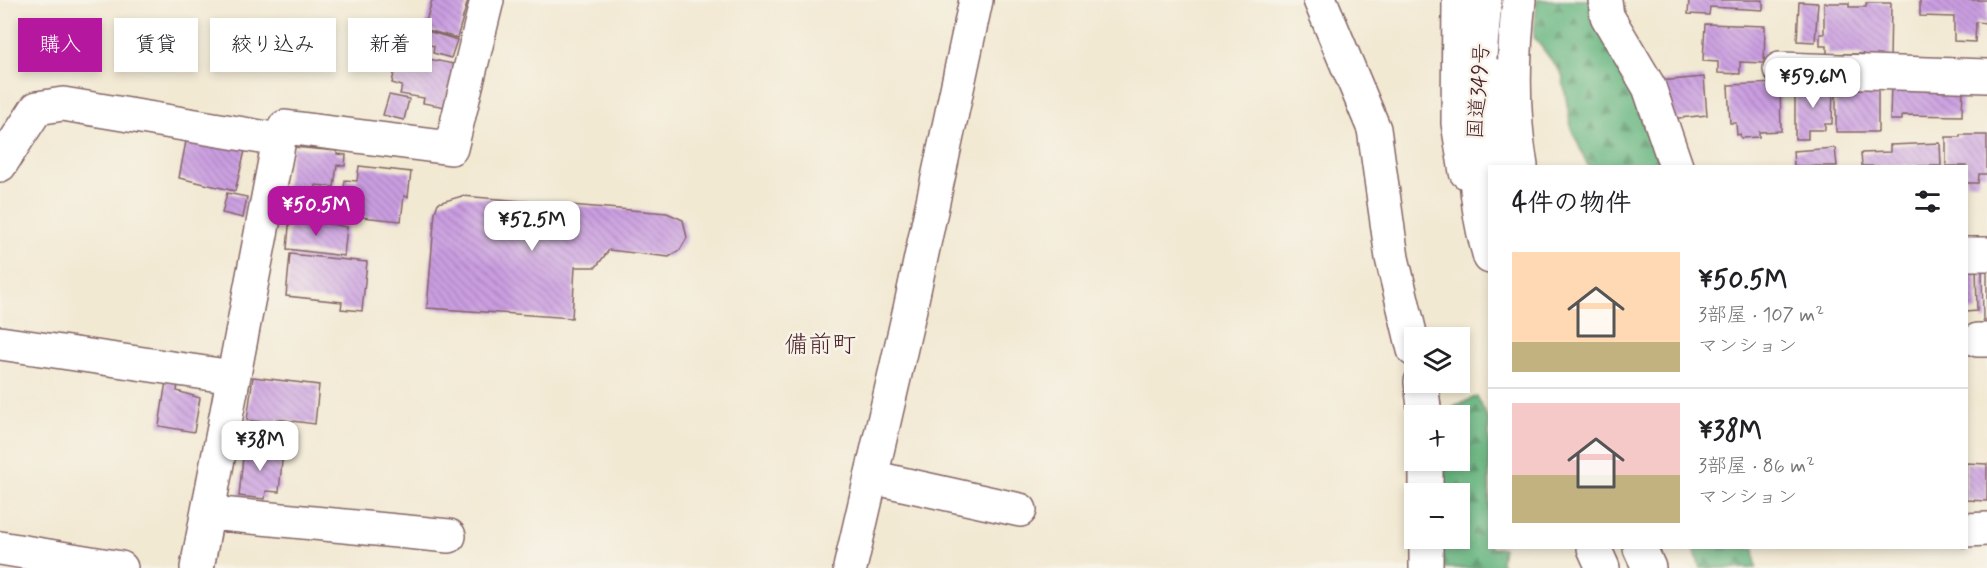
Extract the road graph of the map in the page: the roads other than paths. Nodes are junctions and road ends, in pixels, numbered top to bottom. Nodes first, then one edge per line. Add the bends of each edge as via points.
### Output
1 (487, 0) edge
2 (976, 0) edge
3 (1320, 0) edge
4 (1459, 0) edge
5 (1519, 0) edge
6 (1605, 0) edge
7 (1484, 15) edge
8 (1780, 69) dead end
9 (1987, 76) edge
10 (279, 140) junction
11 (0, 165) edge
12 (1506, 165) edge
13 (1521, 165) edge
14 (1676, 165) edge
15 (1487, 250) edge
16 (1968, 254) edge
17 (1987, 254) edge
18 (1408, 327) edge
19 (0, 343) edge
20 (233, 377) junction
21 (871, 477) junction
22 (1020, 510) dead end
23 (210, 513) junction
24 (1987, 529) edge
25 (1968, 530) edge
26 (449, 537) dead end
27 (0, 548) edge
28 (1426, 549) edge
29 (1594, 549) edge
30 (1640, 549) edge
31 (121, 568) edge
32 (197, 568) edge
33 (850, 568) edge
34 (1426, 568) edge
35 (1603, 568) edge
36 (1649, 568) edge

1 - 10 main road via 452,148 285,127
2 - 21 main road
3 - 18 main road via 1374,129 1392,258
4 - 15 main road via 1458,123 1470,194
5 - 13 main road via 1515,36
6 - 14 main road via 1607,16 1649,87
7 - 12 main road, 国道349号
7 - 15 main road, 国道349号 via 1473,163
8 - 9 main road
10 - 11 main road via 63,104 37,108
10 - 20 main road
16 - 17 main road
19 - 20 main road
20 - 23 main road
21 - 22 main road
21 - 33 main road
23 - 26 main road
23 - 32 main road
24 - 25 main road
27 - 31 main road
28 - 34 main road
29 - 35 main road
30 - 36 main road

